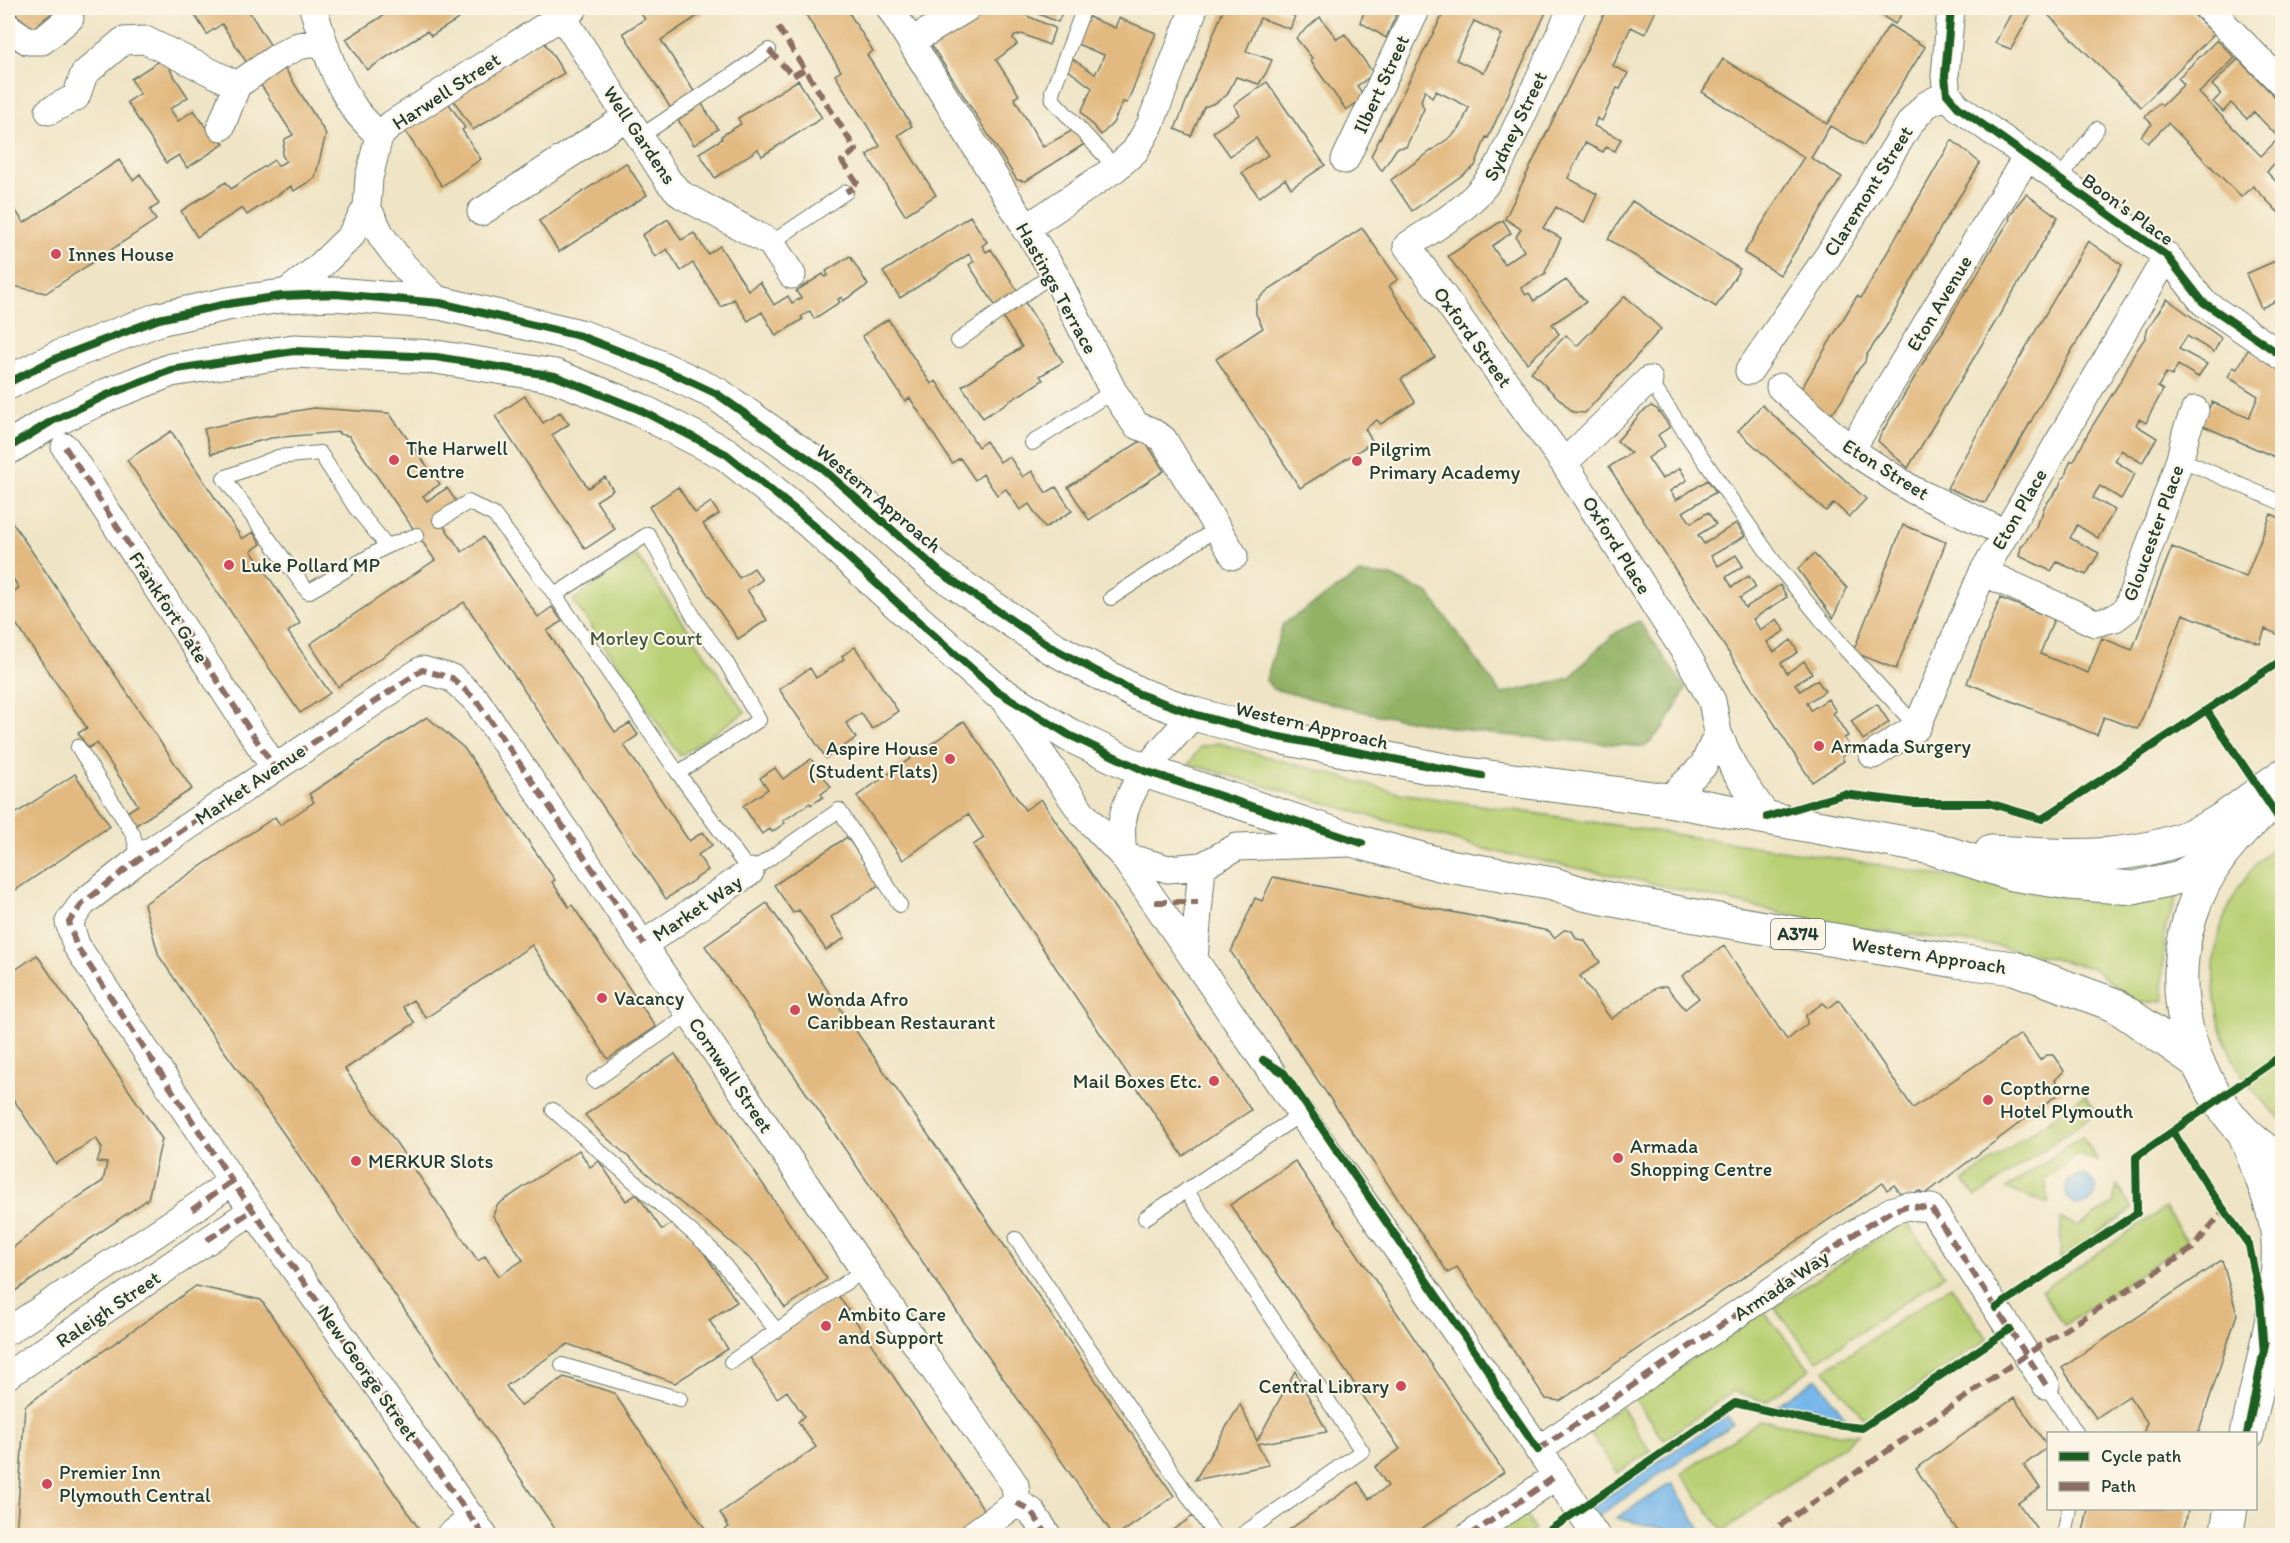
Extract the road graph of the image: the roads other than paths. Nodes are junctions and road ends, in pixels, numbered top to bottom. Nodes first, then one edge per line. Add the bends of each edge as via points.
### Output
1 (313, 8) edge
2 (890, 8) edge
3 (967, 8) edge
4 (1083, 8) edge
5 (1194, 8) edge
6 (1417, 8) edge
7 (1572, 8) edge
8 (1951, 8) edge
9 (2208, 8) edge
10 (568, 12) edge
11 (70, 18) dead end
12 (8, 27) edge
13 (912, 41) junction
14 (323, 42) junction
15 (769, 50) dead end
16 (2283, 83) edge
17 (237, 85) junction
18 (1947, 94) junction
19 (49, 111) dead end
20 (221, 127) dead end
21 (634, 127) junction
22 (2097, 129) dead end
23 (379, 136) junction
24 (2027, 156) junction
25 (1345, 160) dead end
26 (1116, 168) junction
27 (2059, 179) junction
28 (846, 192) dead end
29 (367, 207) junction
30 (481, 212) dead end
31 (1025, 229) junction
32 (771, 243) junction
33 (1407, 246) joint
34 (2168, 256) junction
35 (1054, 273) junction
36 (792, 275) dead end
37 (282, 296) junction
38 (440, 303) junction
39 (958, 341) dead end
40 (2283, 356) edge
41 (1749, 371) dead end
42 (1648, 380) joint
43 (8, 383) edge
44 (1780, 387) dead end
45 (1113, 391) junction
46 (2195, 410) dead end
47 (1032, 443) dead end
48 (65, 447) dead end
49 (8, 448) edge
50 (1851, 450) junction
51 (2180, 459) junction
52 (1564, 463) junction
53 (2283, 503) edge
54 (440, 520) dead end
55 (1216, 530) junction
56 (2005, 533) junction
57 (417, 535) dead end
58 (387, 546) junction
59 (1234, 556) dead end
60 (1983, 572) junction
61 (555, 595) junction
62 (1111, 598) dead end
63 (422, 670) joint
64 (997, 691) junction
65 (1194, 714) junction
66 (1917, 727) junction
67 (1718, 733) junction
68 (78, 747) dead end
69 (1873, 755) dead end
70 (274, 767) junction
71 (1145, 771) junction
72 (678, 773) junction
73 (2283, 776) edge
74 (2283, 799) edge
75 (1668, 800) junction
76 (1767, 817) junction
77 (1362, 843) junction
78 (1932, 848) junction
79 (2222, 853) junction
80 (1123, 856) junction
81 (139, 859) junction
82 (1202, 866) junction
83 (750, 872) junction
84 (83, 903) joint
85 (900, 905) dead end
86 (644, 944) junction
87 (1194, 959) junction
88 (689, 1014) junction
89 (2197, 1062) junction
90 (594, 1081) dead end
91 (553, 1110) dead end
92 (1301, 1114) junction
93 (2244, 1132) junction
94 (2283, 1160) edge
95 (232, 1181) junction
96 (1186, 1190) junction
97 (253, 1210) junction
98 (1145, 1218) dead end
99 (1016, 1239) dead end
100 (864, 1270) junction
101 (8, 1331) edge
102 (777, 1331) junction
103 (731, 1362) dead end
104 (562, 1365) dead end
105 (8, 1375) edge
106 (2046, 1385) joint
107 (680, 1399) dead end
108 (2076, 1432) edge
109 (2247, 1432) edge
110 (1538, 1450) junction
111 (1556, 1476) junction
112 (1017, 1503) junction
113 (2069, 1510) edge
114 (2231, 1510) edge
115 (479, 1527) edge
116 (975, 1533) dead end
117 (449, 1536) edge
118 (1048, 1536) edge
119 (1215, 1536) edge
120 (1240, 1536) edge
121 (1469, 1536) edge
122 (1596, 1536) edge
123 (2064, 1536) edge
124 (2226, 1536) edge

1 - 14 street
2 - 13 street, Hastings Terrace
3 - 13 street
4 - 26 lane via 1052,92 1053,100
5 - 26 street via 1150,125 1135,151
6 - 25 street, Ilbert Street
7 - 33 street, Sydney Street via 1488,184 1462,209
8 - 18 street
9 - 16 street
10 - 21 street, Well Gardens
10 - 23 street, Harwell Street via 402,117
11 - 12 street via 42,41 27,41
13 - 31 street, Hastings Terrace
14 - 17 street via 298,46
14 - 23 street via 355,110
15 - 21 lane
17 - 19 street via 145,40 123,41 84,74 76,96
17 - 20 street
18 - 24 street, Boon's Place via 1958,107
18 - 41 street, Claremont Street via 1926,105 1910,123 1828,255
21 - 30 street
21 - 32 street, Well Gardens via 669,182 682,195
22 - 27 lane
23 - 29 street, Harwell Street
24 - 27 street, Boon's Place
24 - 50 street, Eton Avenue
26 - 31 street
27 - 34 street, Boon's Place
28 - 32 lane
29 - 37 street, Harwell Street via 350,237
29 - 38 street via 382,237 404,266
31 - 35 street, Hastings Terrace
32 - 36 street, Well Gardens
33 - 52 street, Oxford Street
34 - 40 street, Boon's Place via 2203,302
34 - 56 street, Eton Place
35 - 39 lane
35 - 45 street, Hastings Terrace
37 - 38 main road, Western Approach via 335,294
37 - 43 main road, Western Approach via 159,319 57,358
38 - 65 main road, Western Approach via 580,336 717,394 823,469 940,572 1051,647 1139,694
42 - 52 street
42 - 66 lane via 1772,559 1846,650
44 - 50 street, Eton Street
45 - 47 lane
45 - 55 street, Hastings Terrace via 1136,425 1163,439
46 - 51 street, Gloucester Place
48 - 70 street, Frankfort Gate
49 - 64 main road, Western Approach / A374 via 70,412 171,370 294,351 436,357 555,376 639,409 726,454 810,522
50 - 56 street, Eton Street via 1913,490
51 - 53 lane
51 - 60 street, Gloucester Place via 2127,609 2115,618 2096,623
52 - 67 street, Oxford Place via 1688,657 1712,702
54 - 61 lane via 468,502 494,515
55 - 59 street, Hastings Terrace
55 - 62 lane
56 - 60 street, Eton Place
57 - 58 lane
58 - 58 lane via 355,507 320,453 278,457 224,478 308,592
60 - 66 street, Eton Place
61 - 72 lane
61 - 72 lane via 648,534 696,621 726,662 759,720
63 - 70 street, Market Avenue
63 - 86 street, Cornwall Street via 452,678 476,700
64 - 71 main road, Western Approach / A374 via 1069,735
64 - 80 street via 1083,814
65 - 71 street
65 - 75 main road, Western Approach via 1274,736 1459,773
66 - 69 street
67 - 75 street via 1702,766
67 - 76 street, Oxford Place via 1734,769
68 - 81 lane via 133,834
70 - 81 street, Market Avenue
71 - 77 main road, Western Approach / A374
71 - 80 street via 1128,801 1122,824
72 - 83 lane
73 - 78 main road via 2208,828 2130,854 2075,856
74 - 79 main road via 2247,825
75 - 76 main road, Western Approach
76 - 78 main road, Western Approach
77 - 82 street via 1237,847
77 - 89 main road, Western Approach / A374 via 1443,865 1695,916 2014,968 2115,1005
78 - 79 main road, Western Approach via 2012,874 2134,888 2180,877
79 - 89 main road via 2199,892 2181,954 2184,1018
80 - 82 street via 1168,869
80 - 87 street
81 - 84 street, Market Avenue
82 - 87 street
83 - 85 lane via 839,810
83 - 86 street, Market Way
84 - 95 street, New George Street via 69,922 76,945
86 - 88 street, Cornwall Street
87 - 92 street
88 - 90 lane
88 - 100 street, Cornwall Street
89 - 93 main road via 2226,1111
91 - 102 lane via 712,1250
92 - 96 lane
92 - 110 street
93 - 94 main road
93 - 109 main road via 2268,1198 2278,1241 2275,1291
95 - 97 street, New George Street
95 - 101 street, Raleigh Street
96 - 98 lane
96 - 120 lane via 1362,1451
97 - 105 street, Raleigh Street
97 - 115 street, New George Street
99 - 119 lane
100 - 102 lane
100 - 112 street, Cornwall Street via 1015,1485
102 - 103 lane
104 - 107 lane
106 - 108 lane
106 - 110 street, Armada Way via 1931,1208 1907,1206 1891,1211
110 - 111 street
111 - 121 street
111 - 122 street
112 - 116 street
112 - 118 street via 1031,1511
113 - 123 lane
114 - 124 main road
115 - 117 street

